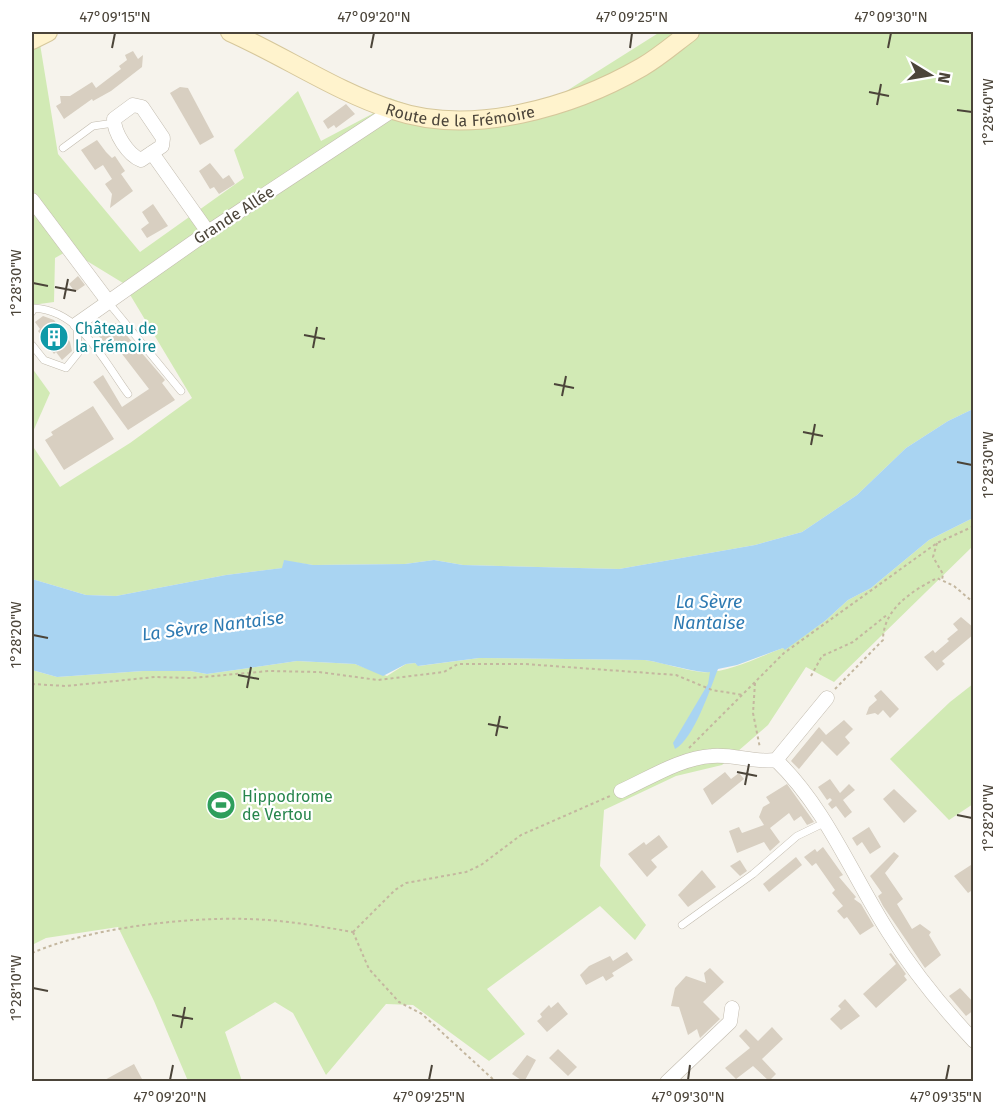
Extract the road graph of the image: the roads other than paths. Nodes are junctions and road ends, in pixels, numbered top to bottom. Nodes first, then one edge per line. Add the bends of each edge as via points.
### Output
1 (48, 32) edge
2 (230, 32) edge
3 (690, 32) edge
4 (32, 40) edge
5 (393, 110) junction
6 (114, 123) junction
7 (63, 148) dead end
8 (152, 153) junction
9 (32, 200) edge
10 (208, 232) junction
11 (107, 300) junction
12 (32, 312) edge
13 (77, 324) junction
14 (32, 345) edge
15 (181, 391) dead end
16 (128, 394) dead end
17 (827, 698) road end
18 (776, 760) junction
19 (621, 791) road end
20 (826, 822) junction
21 (682, 925) dead end
22 (732, 1008) dead end
23 (974, 1041) edge
24 (668, 1082) edge

1 - 4 street
2 - 5 street, Route de la Frémoire
3 - 5 street, Route de la Frémoire via 644,66 614,82 539,108 478,119 448,119
5 - 10 street, Grande Allée
6 - 7 lane via 93,126
6 - 8 street via 134,157 141,160
6 - 8 street via 133,105 142,107 163,138 162,146
8 - 10 street
9 - 11 street
10 - 11 street, Grande Allée
11 - 13 street, Grande Allée
11 - 15 lane
12 - 13 lane via 34,308 48,309
13 - 14 lane via 78,353 66,368 44,360
13 - 16 lane
17 - 18 street
18 - 19 street via 760,762 713,756 689,759
18 - 20 street via 792,775
20 - 21 lane via 797,836 753,874
20 - 23 street via 889,934 944,1009
22 - 24 street via 730,1022

